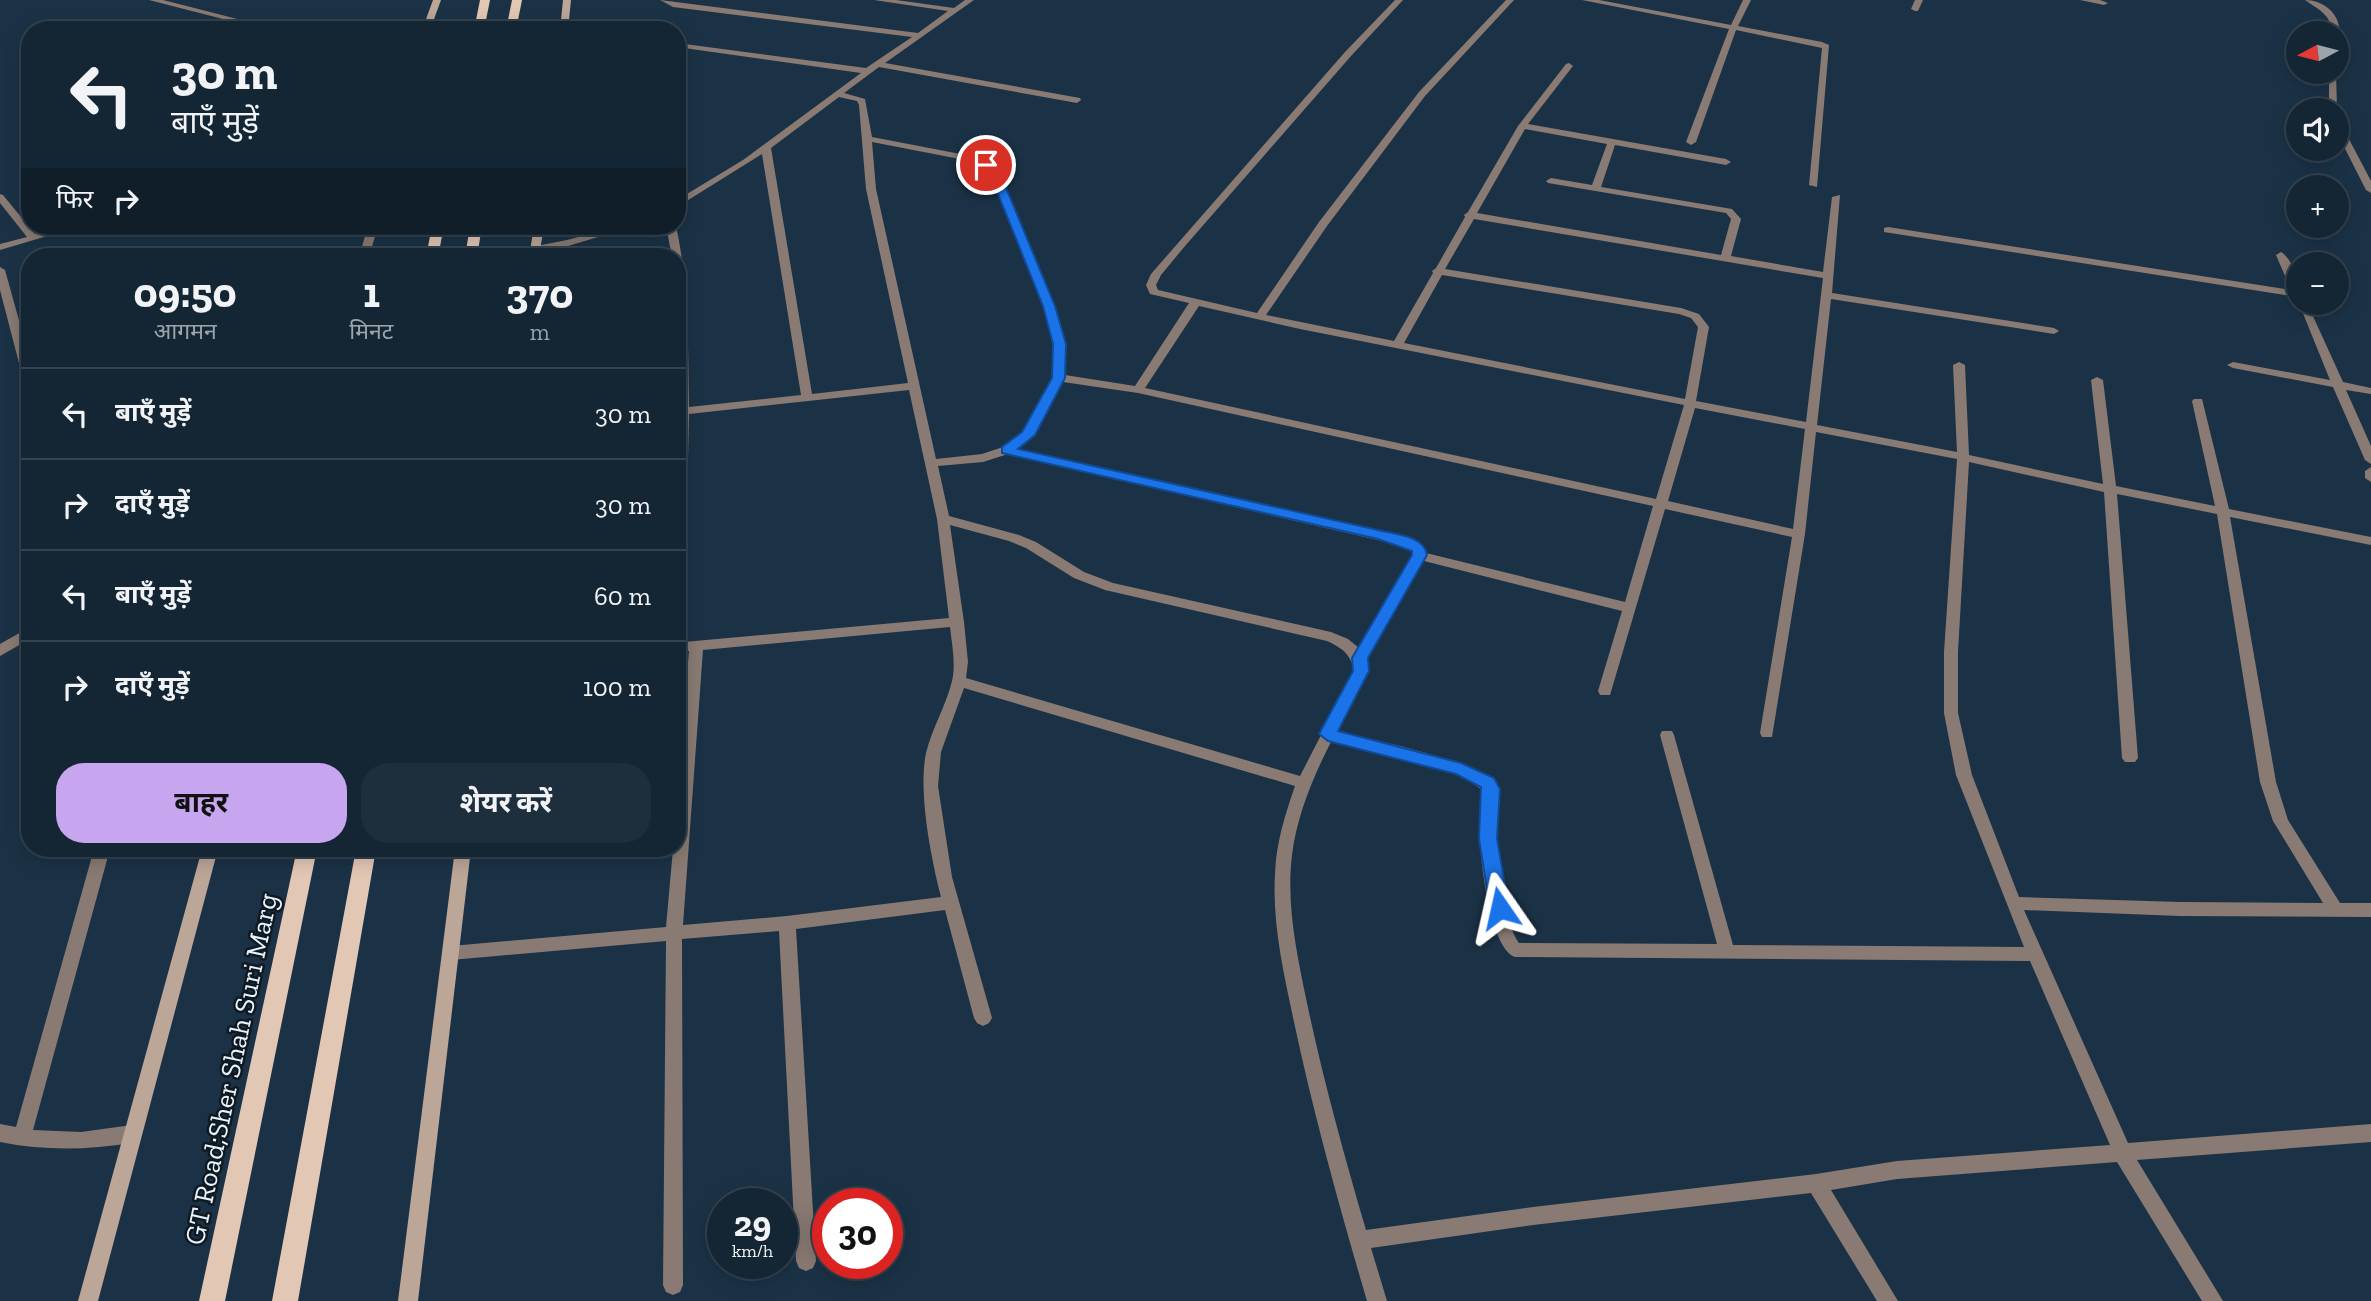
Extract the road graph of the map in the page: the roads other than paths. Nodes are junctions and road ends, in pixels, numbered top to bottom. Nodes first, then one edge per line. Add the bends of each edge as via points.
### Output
1 (153, 0) edge
2 (437, 0) edge
3 (485, 0) edge
4 (517, 0) edge
5 (567, 0) edge
6 (664, 0) edge
7 (878, 0) edge
8 (970, 0) edge
9 (1399, 0) edge
10 (1510, 0) edge
11 (1586, 0) edge
12 (1747, 0) edge
13 (1919, 0) edge
14 (2084, 0) edge
15 (2309, 0) edge
16 (2104, 3) dead end
17 (1915, 9) dead end
18 (955, 10) junction
19 (239, 21) edge
20 (429, 21) edge
21 (481, 21) edge
22 (513, 21) edge
23 (565, 21) edge
24 (2335, 21) edge
25 (1734, 26) junction
26 (918, 36) junction
27 (686, 46) edge
28 (878, 64) junction
29 (1569, 66) dead end
30 (868, 71) junction
31 (838, 94) junction
32 (1077, 100) dead end
33 (1522, 126) junction
34 (865, 138) junction
35 (1612, 142) junction
36 (1691, 142) dead end
37 (2349, 147) edge
38 (766, 148) junction
39 (1726, 162) dead end
40 (1551, 181) dead end
41 (1814, 185) dead end
42 (1596, 188) junction
43 (2371, 190) edge
44 (0, 197) edge
45 (1837, 197) dead end
46 (686, 198) edge
47 (1469, 215) junction
48 (21, 223) edge
49 (1888, 229) dead end
50 (31, 235) edge
51 (44, 235) edge
52 (597, 235) edge
53 (33, 238) junction
54 (0, 247) edge
55 (552, 248) edge
56 (2281, 255) dead end
57 (1725, 258) junction
58 (2286, 266) edge
59 (0, 271) edge
60 (1437, 271) junction
61 (1827, 276) junction
62 (2286, 292) edge
63 (1826, 295) junction
64 (1195, 303) junction
65 (2307, 315) edge
66 (1259, 317) junction
67 (2054, 331) dead end
68 (1397, 345) junction
69 (21, 348) edge
70 (1959, 365) dead end
71 (2233, 365) dead end
72 (1059, 378) junction
73 (2097, 380) dead end
74 (2338, 385) junction
75 (913, 386) junction
76 (1138, 390) junction
77 (2371, 391) edge
78 (807, 398) junction
79 (2198, 401) dead end
80 (1690, 404) junction
81 (686, 411) edge
82 (1811, 426) junction
83 (1007, 450) junction
84 (1963, 457) junction
85 (2371, 460) edge
86 (931, 463) junction
87 (2371, 471) edge
88 (2371, 478) edge
89 (2110, 489) junction
90 (1662, 503) junction
91 (2223, 512) junction
92 (943, 519) junction
93 (1799, 534) junction
94 (2371, 541) edge
95 (1420, 555) junction
96 (1630, 608) junction
97 (957, 622) junction
98 (21, 638) edge
99 (696, 646) junction
100 (686, 647) edge
101 (0, 651) edge
102 (1360, 658) junction
103 (959, 681) junction
104 (1605, 691) dead end
105 (1767, 733) dead end
106 (1328, 734) junction
107 (1667, 735) dead end
108 (2130, 758) dead end
109 (686, 776) edge
110 (1304, 783) junction
111 (100, 857) edge
112 (208, 857) edge
113 (305, 857) edge
114 (365, 857) edge
115 (462, 857) edge
116 (680, 857) edge
117 (951, 902) junction
118 (2013, 903) junction
119 (2335, 909) junction
120 (2371, 910) edge
121 (787, 923) junction
122 (674, 933) junction
123 (1727, 952) junction
124 (451, 953) junction
125 (2035, 954) junction
126 (983, 1018) dead end
127 (0, 1133) edge
128 (2371, 1133) edge
129 (132, 1134) junction
130 (22, 1138) junction
131 (2123, 1154) junction
132 (1816, 1183) junction
133 (1359, 1240) junction
134 (806, 1261) dead end
135 (673, 1285) dead end
136 (88, 1301) edge
137 (212, 1301) edge
138 (285, 1301) edge
139 (408, 1301) edge
140 (1377, 1301) edge
141 (1888, 1301) edge
142 (2213, 1301) edge

1 - 19 street
2 - 20 main road
3 - 21 main road
4 - 22 main road
5 - 23 main road
6 - 26 street via 673,5
7 - 18 street
8 - 18 street
9 - 64 street via 1156,274 1151,285 1154,292
10 - 66 street via 1422,94
11 - 25 street
12 - 25 street
13 - 17 street
14 - 16 street
15 - 24 street
18 - 26 street
25 - 36 street
25 - 41 street via 1814,40 1826,47
26 - 28 street
27 - 30 street
28 - 30 street
28 - 32 street
29 - 33 street
30 - 31 street
31 - 34 street via 863,101
31 - 38 street
33 - 35 street
33 - 47 street
34 - 72 street via 974,159 997,178 1049,306 1059,344
34 - 75 street
35 - 39 street
35 - 42 street
37 - 43 street
38 - 46 street
38 - 78 street
40 - 42 street
42 - 57 street via 1730,211 1736,219
44 - 48 street
45 - 61 street
47 - 57 street
47 - 60 street
49 - 62 street
50 - 53 street
51 - 53 street
52 - 55 street
53 - 54 street
56 - 58 street
57 - 61 street
59 - 69 street
60 - 68 street
60 - 80 street via 1695,316 1705,332
61 - 63 street
63 - 67 street
63 - 82 street
64 - 66 street
64 - 76 street
65 - 74 street
66 - 68 street
68 - 80 street
70 - 84 street
71 - 74 street
72 - 76 street
72 - 83 street via 1028,435
73 - 89 street
74 - 77 street
74 - 85 street
75 - 78 street
75 - 86 street
76 - 90 street
78 - 81 street
79 - 91 street
80 - 82 street
80 - 90 street
82 - 84 street
82 - 93 street
83 - 86 street via 983,458
83 - 95 street via 1378,535 1412,544
84 - 89 street
84 - 118 street via 1951,713 1964,775
86 - 92 street
87 - 88 street
89 - 91 street
89 - 108 street
90 - 93 street
90 - 96 street
91 - 94 street
91 - 119 street via 2268,782 2281,821
92 - 97 street
92 - 102 street via 1014,538 1110,587 1331,637
93 - 105 street
95 - 96 street
95 - 102 street
96 - 104 street
97 - 99 street
97 - 103 street
98 - 101 street
99 - 100 street
99 - 109 street
102 - 106 street via 1361,671
103 - 110 street
103 - 117 street via 934,752 930,786
106 - 110 street
106 - 123 street via 1461,769 1488,783 1492,871 1506,939 1514,950
107 - 123 street
110 - 133 street via 1284,857 1284,913 1312,1068
111 - 130 street
112 - 129 main road
113 - 137 main road, GT Road;Sher Shah Suri Marg
114 - 138 main road
115 - 124 main road
116 - 122 street
117 - 121 street
117 - 126 street
118 - 119 street
118 - 125 street
119 - 120 street
121 - 122 street
121 - 134 street
122 - 124 street
122 - 135 street
123 - 125 street
124 - 139 main road
125 - 131 street
127 - 130 street
128 - 131 street
129 - 130 street via 54,1143
129 - 136 main road
131 - 132 street via 1910,1169
131 - 142 street
132 - 133 street
132 - 141 street
133 - 140 street

